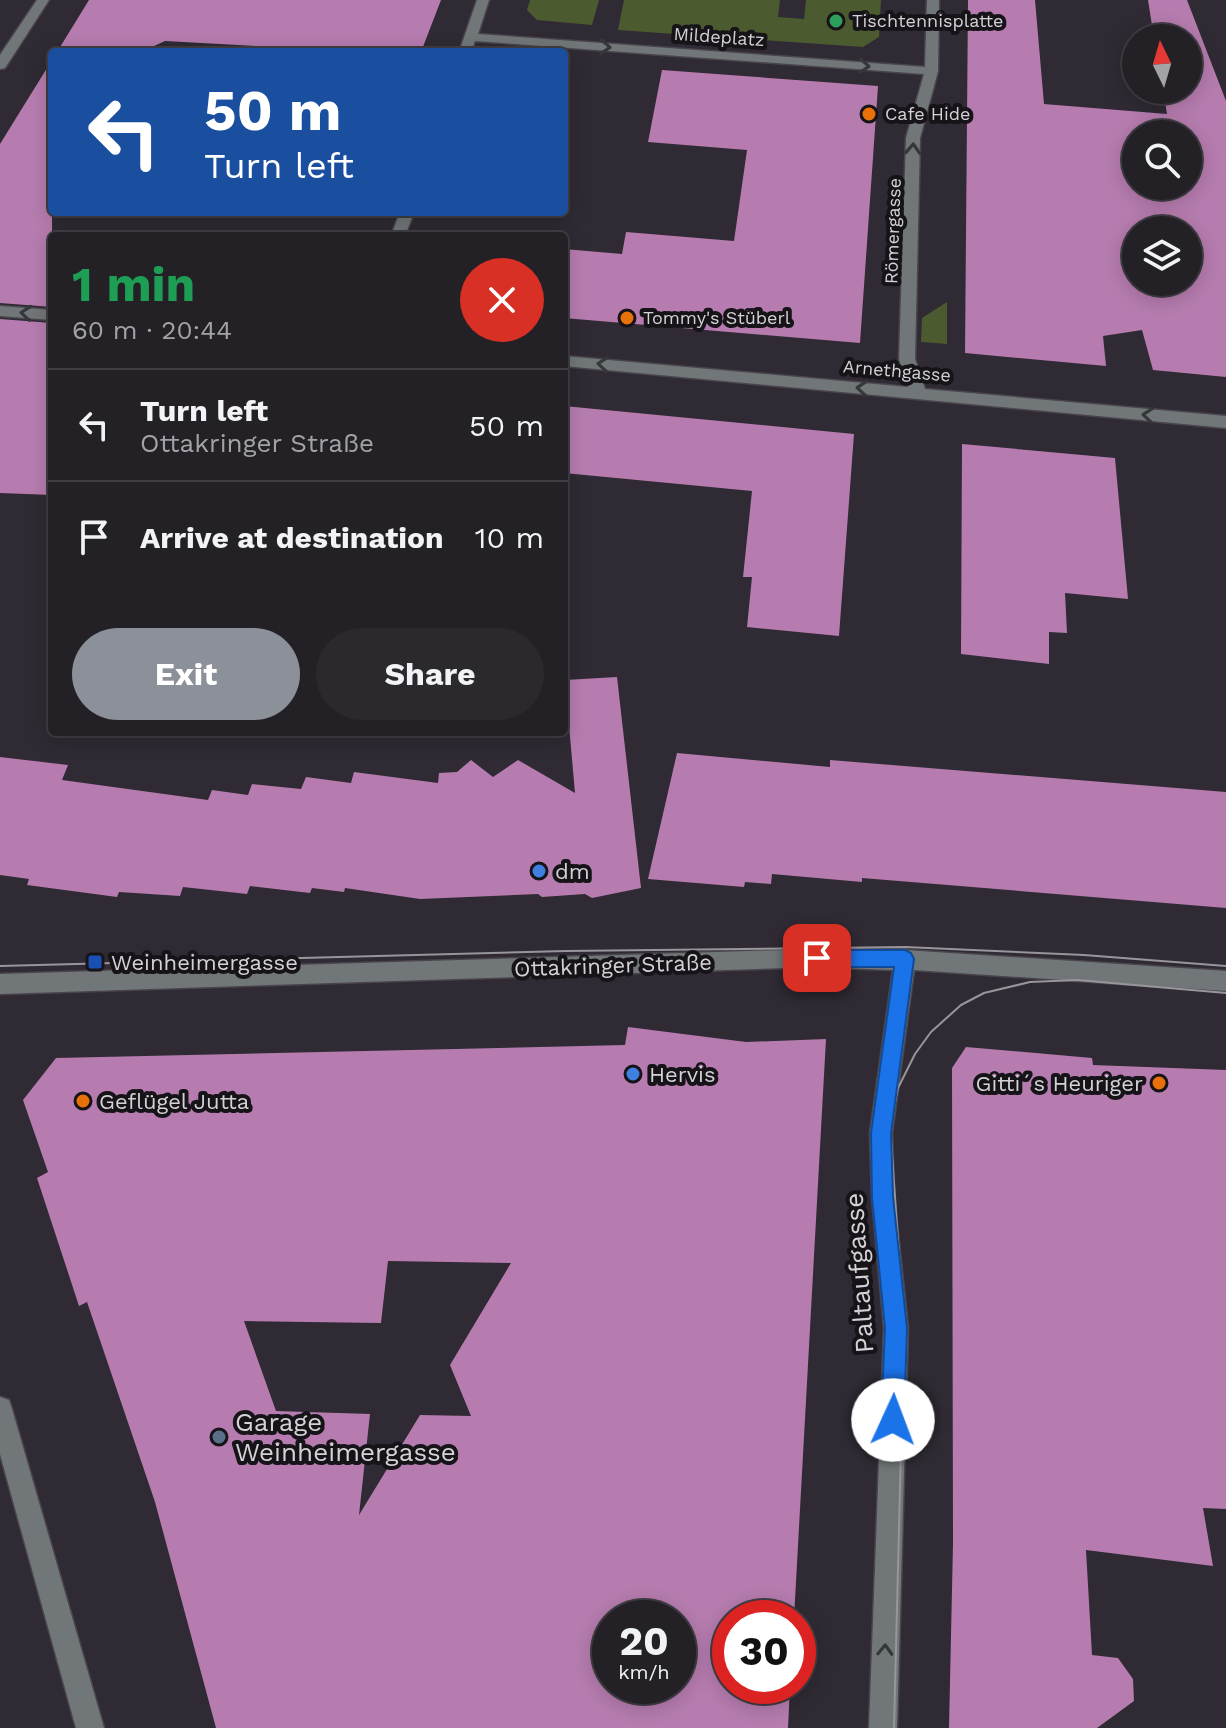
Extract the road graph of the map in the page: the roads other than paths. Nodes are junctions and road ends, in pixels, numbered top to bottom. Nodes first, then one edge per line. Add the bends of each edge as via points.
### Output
1 (43, 0) edge
2 (483, 0) edge
3 (933, 0) edge
4 (471, 37) junction
5 (467, 48) edge
6 (0, 65) edge
7 (931, 71) junction
8 (0, 311) edge
9 (48, 315) edge
10 (568, 361) edge
11 (918, 393) junction
12 (1226, 422) edge
13 (905, 959) junction
14 (1226, 981) edge
15 (0, 984) edge
16 (0, 1409) edge
17 (90, 1728) edge
18 (883, 1728) edge

1 - 6 street
2 - 4 street
3 - 7 street
4 - 5 street
4 -> 7 street, Mildeplatz
11 -> 7 street, Römergasse via 907,359 913,138
9 -> 8 street
11 -> 10 street, Arnethgasse
12 -> 11 street, Arnethgasse
13 - 14 street, Ottakringer Straße
13 - 15 street, Ottakringer Straße
18 -> 13 street, Paltaufgasse via 896,1328 881,1133
16 - 17 street

